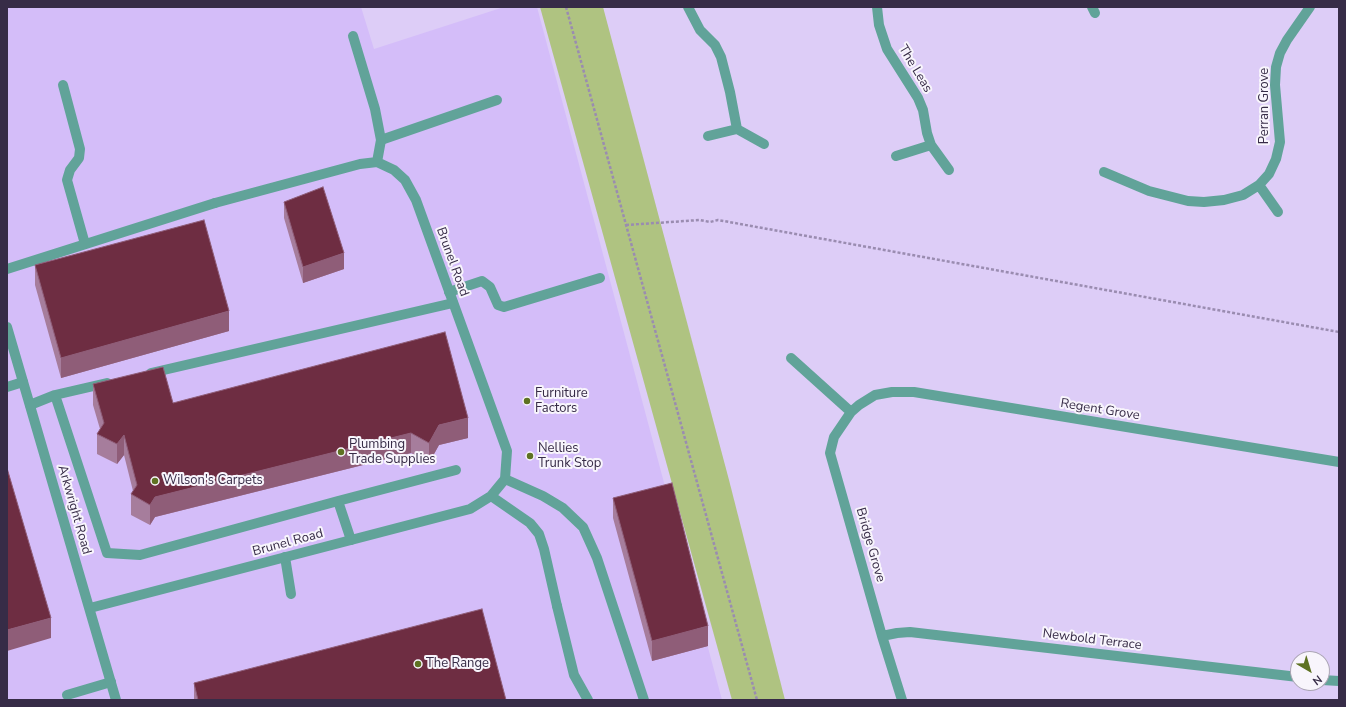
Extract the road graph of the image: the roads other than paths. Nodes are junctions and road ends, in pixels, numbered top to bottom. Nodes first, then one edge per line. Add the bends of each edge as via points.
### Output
1 (688, 7) edge
2 (877, 7) edge
3 (1310, 7) edge
4 (353, 36) dead end
5 (63, 85) dead end
6 (497, 100) dead end
7 (737, 129) junction
8 (708, 136) dead end
9 (381, 140) junction
10 (764, 144) dead end
11 (931, 145) junction
12 (896, 156) dead end
13 (377, 162) junction
14 (949, 170) dead end
15 (1104, 172) dead end
16 (1259, 186) junction
17 (1278, 212) dead end
18 (85, 244) junction
19 (7, 269) edge
20 (600, 278) dead end
21 (449, 292) junction
22 (453, 303) junction
23 (7, 327) edge
24 (791, 358) dead end
25 (139, 376) edge
26 (116, 381) edge
27 (23, 382) junction
28 (7, 387) edge
29 (54, 395) junction
30 (30, 405) junction
31 (859, 405) joint
32 (851, 412) junction
33 (1339, 462) edge
34 (456, 470) dead end
35 (505, 479) junction
36 (491, 496) junction
37 (338, 501) junction
38 (351, 540) junction
39 (284, 557) junction
40 (291, 594) dead end
41 (90, 608) junction
42 (882, 636) junction
43 (1290, 676) edge
44 (111, 682) junction
45 (67, 695) dead end
46 (116, 700) edge
47 (588, 700) edge
48 (644, 700) edge
49 (902, 700) edge

1 - 7 street via 700,30 716,44 729,87
2 - 11 street, The Leas via 879,25 887,49 918,98
3 - 16 street, Perran Grove via 1287,40 1276,66 1280,142 1269,174
4 - 9 street via 375,109
5 - 18 street via 80,149 79,158 70,170 67,180
6 - 9 street
7 - 8 street
7 - 10 street
9 - 13 street
11 - 12 street
11 - 14 street, The Leas
13 - 18 street via 360,164 215,203
13 - 21 street, Brunel Road via 394,170 405,180 416,200
15 - 16 street, Perran Grove via 1149,191 1188,201 1224,200 1243,195
16 - 17 street
18 - 19 street
20 - 21 street via 504,307 498,305 490,287 482,282
21 - 22 street, Brunel Road
22 - 25 street
22 - 35 street, Brunel Road via 507,452
23 - 27 street, Arkwright Road
24 - 32 street
26 - 29 street
27 - 28 street
27 - 30 street, Arkwright Road
29 - 30 street
29 - 37 street via 108,552 140,555
30 - 41 street, Arkwright Road
31 - 32 street, Bridge Grove
31 - 33 street, Regent Grove via 875,395 914,392
32 - 42 street, Bridge Grove via 834,437 830,453
34 - 37 street
35 - 36 street, Brunel Road
35 - 48 street via 563,508 583,527 597,558
36 - 38 street, Brunel Road via 470,509
36 - 47 street via 530,523 539,534 574,675
37 - 38 street
38 - 39 street, Brunel Road
39 - 40 street
39 - 41 street, Brunel Road
41 - 44 street, Arkwright Road
42 - 43 street, Newbold Terrace via 910,632
42 - 49 street, Bridge Grove
44 - 45 street
44 - 46 street, Arkwright Road

